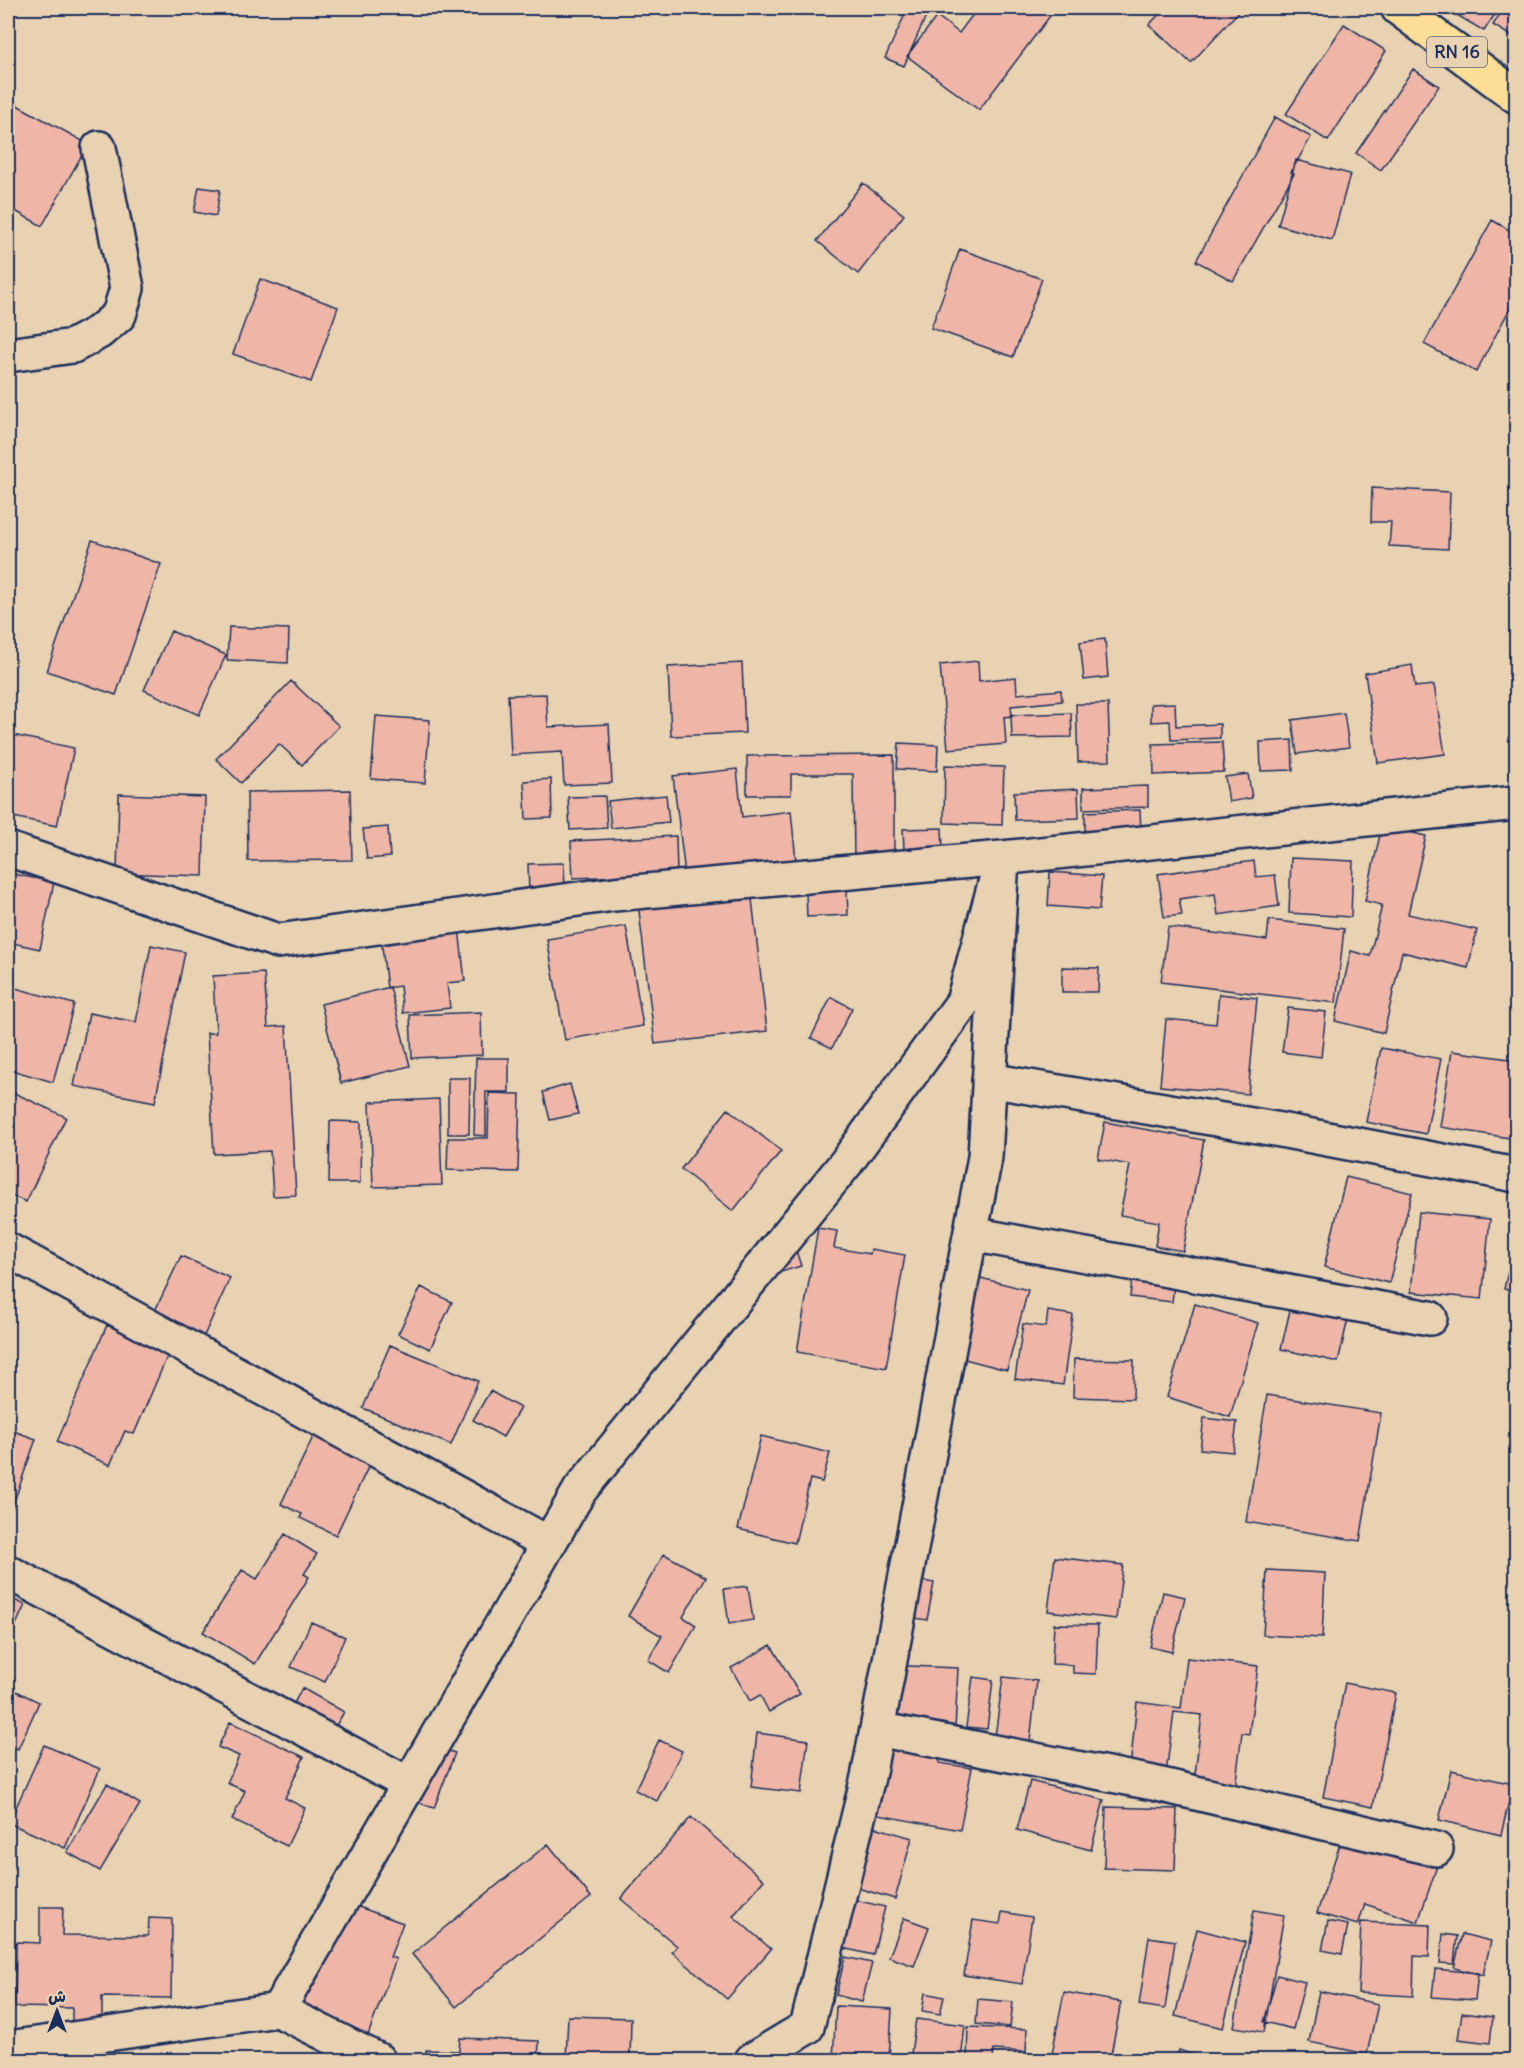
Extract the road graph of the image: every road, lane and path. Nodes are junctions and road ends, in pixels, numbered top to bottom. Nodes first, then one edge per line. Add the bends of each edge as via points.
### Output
1 (1398, 8) edge
2 (1516, 96) edge
3 (99, 148) dead end
4 (8, 355) edge
5 (1516, 803) edge
6 (8, 849) edge
7 (1002, 858) junction
8 (989, 1080) junction
9 (1516, 1175) edge
10 (970, 1234) junction
11 (8, 1250) edge
12 (1430, 1318) dead end
13 (548, 1544) junction
14 (8, 1572) edge
15 (877, 1729) junction
16 (409, 1784) junction
17 (1436, 1849) dead end
18 (278, 2010) junction
19 (8, 2048) edge
20 (378, 2061) edge
21 (752, 2061) edge

1 - 2 main road, RN 16
3 - 4 street via 127,288 119,315 73,346
5 - 7 street
6 - 7 street via 278,941 614,894
7 - 8 street
7 - 13 street via 963,1002 846,1163 580,1490
8 - 9 street
8 - 10 street via 985,1157
10 - 12 street
10 - 15 street
11 - 13 street
13 - 16 street
14 - 16 street
15 - 17 street via 1153,1783
15 - 21 street via 807,2027
16 - 18 street
18 - 19 street
18 - 20 street

